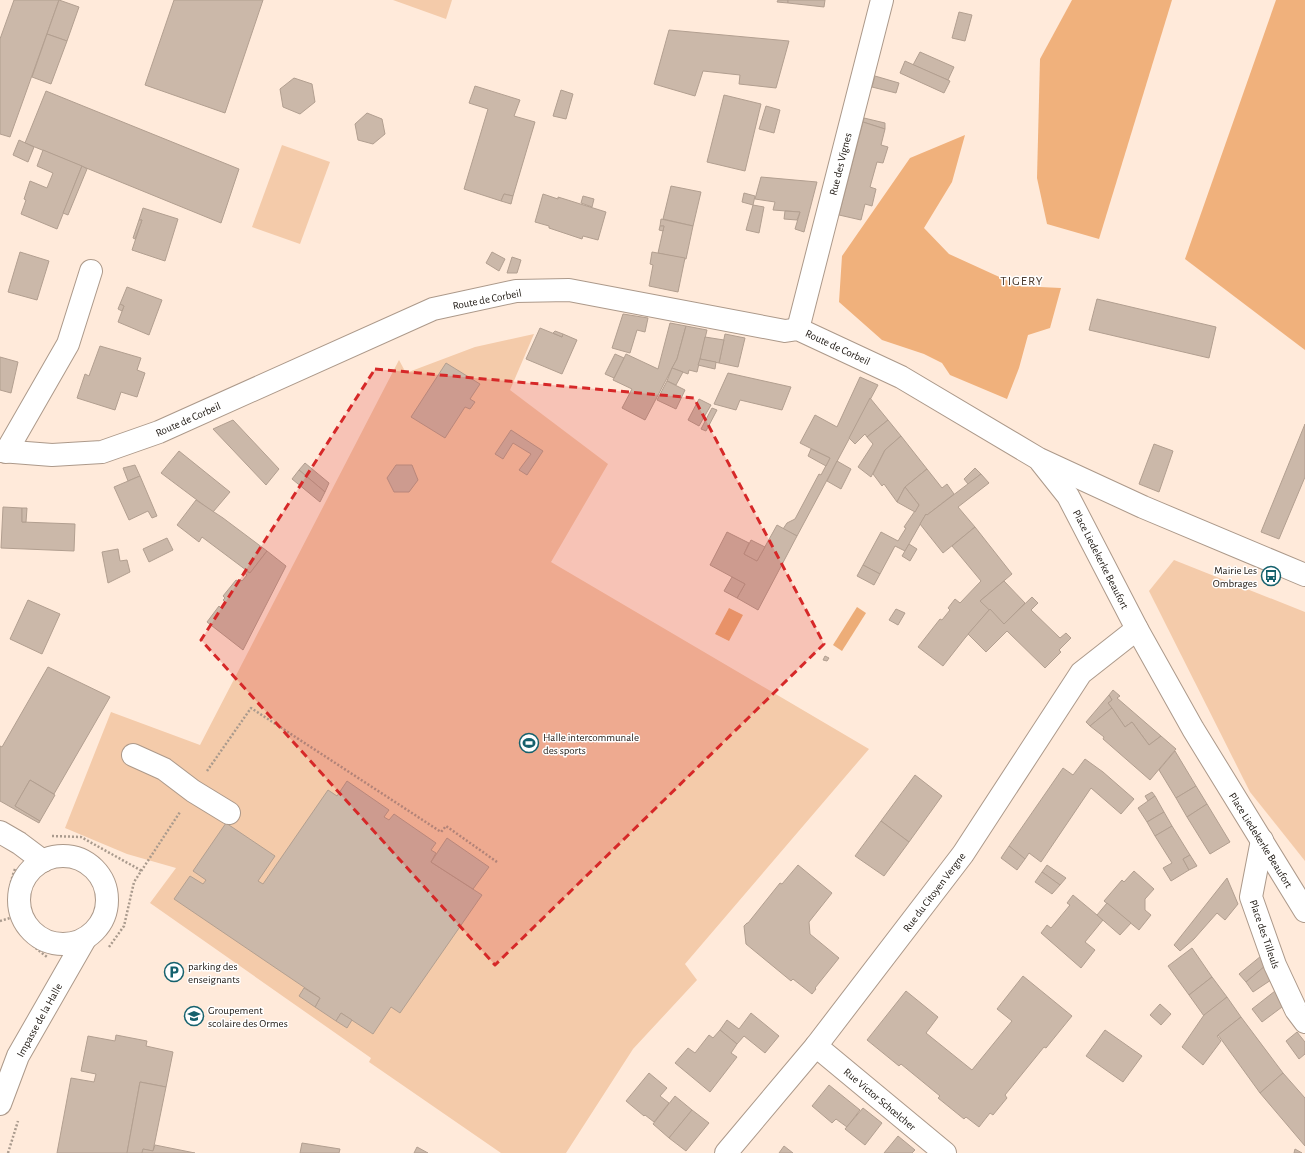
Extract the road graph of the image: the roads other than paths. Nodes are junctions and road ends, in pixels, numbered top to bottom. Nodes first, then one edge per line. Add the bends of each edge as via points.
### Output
1 (882, 0) edge
2 (91, 271) dead end
3 (798, 329) junction
4 (3, 451) edge
5 (1039, 459) junction
6 (1305, 575) edge
7 (1137, 629) junction
8 (134, 755) dead end
9 (229, 813) dead end
10 (0, 832) edge
11 (1262, 840) junction
12 (43, 861) junction
13 (1305, 911) edge
14 (85, 939) junction
15 (1305, 1022) edge
16 (816, 1046) junction
17 (0, 1104) edge
18 (726, 1153) edge
19 (945, 1153) edge

1 - 3 street, Rue des Vignes
2 - 4 street via 68,344
3 - 4 street, Route de Corbeil via 785,331 570,290 516,291 433,310 159,432 102,452 52,455
3 - 5 street, Route de Corbeil via 901,377
5 - 6 street via 1143,507
5 - 7 street, Place Liedekerke Beaufort via 1068,496
7 - 11 street, Place Liedekerke Beaufort via 1193,729
7 - 16 street, Rue du Citoyen Vergne via 1081,673 963,854
8 - 9 street via 164,769 193,792
10 - 12 street
11 - 13 street, Place Liedekerke Beaufort
11 - 15 street, Place des Tilleuls via 1251,897 1275,965 1296,1010
12 - 14 street, Impasse de la Halle via 61,856 76,858 89,864 99,874 106,888 104,917 97,929
12 - 14 street, Impasse de la Halle via 34,866 25,877 20,891 19,905 23,919 31,931 43,940 57,944 72,944
14 - 17 street, Impasse de la Halle via 18,1056
16 - 18 street, Rue du Citoyen Vergne
16 - 19 street, Rue Victor Schœlcher

